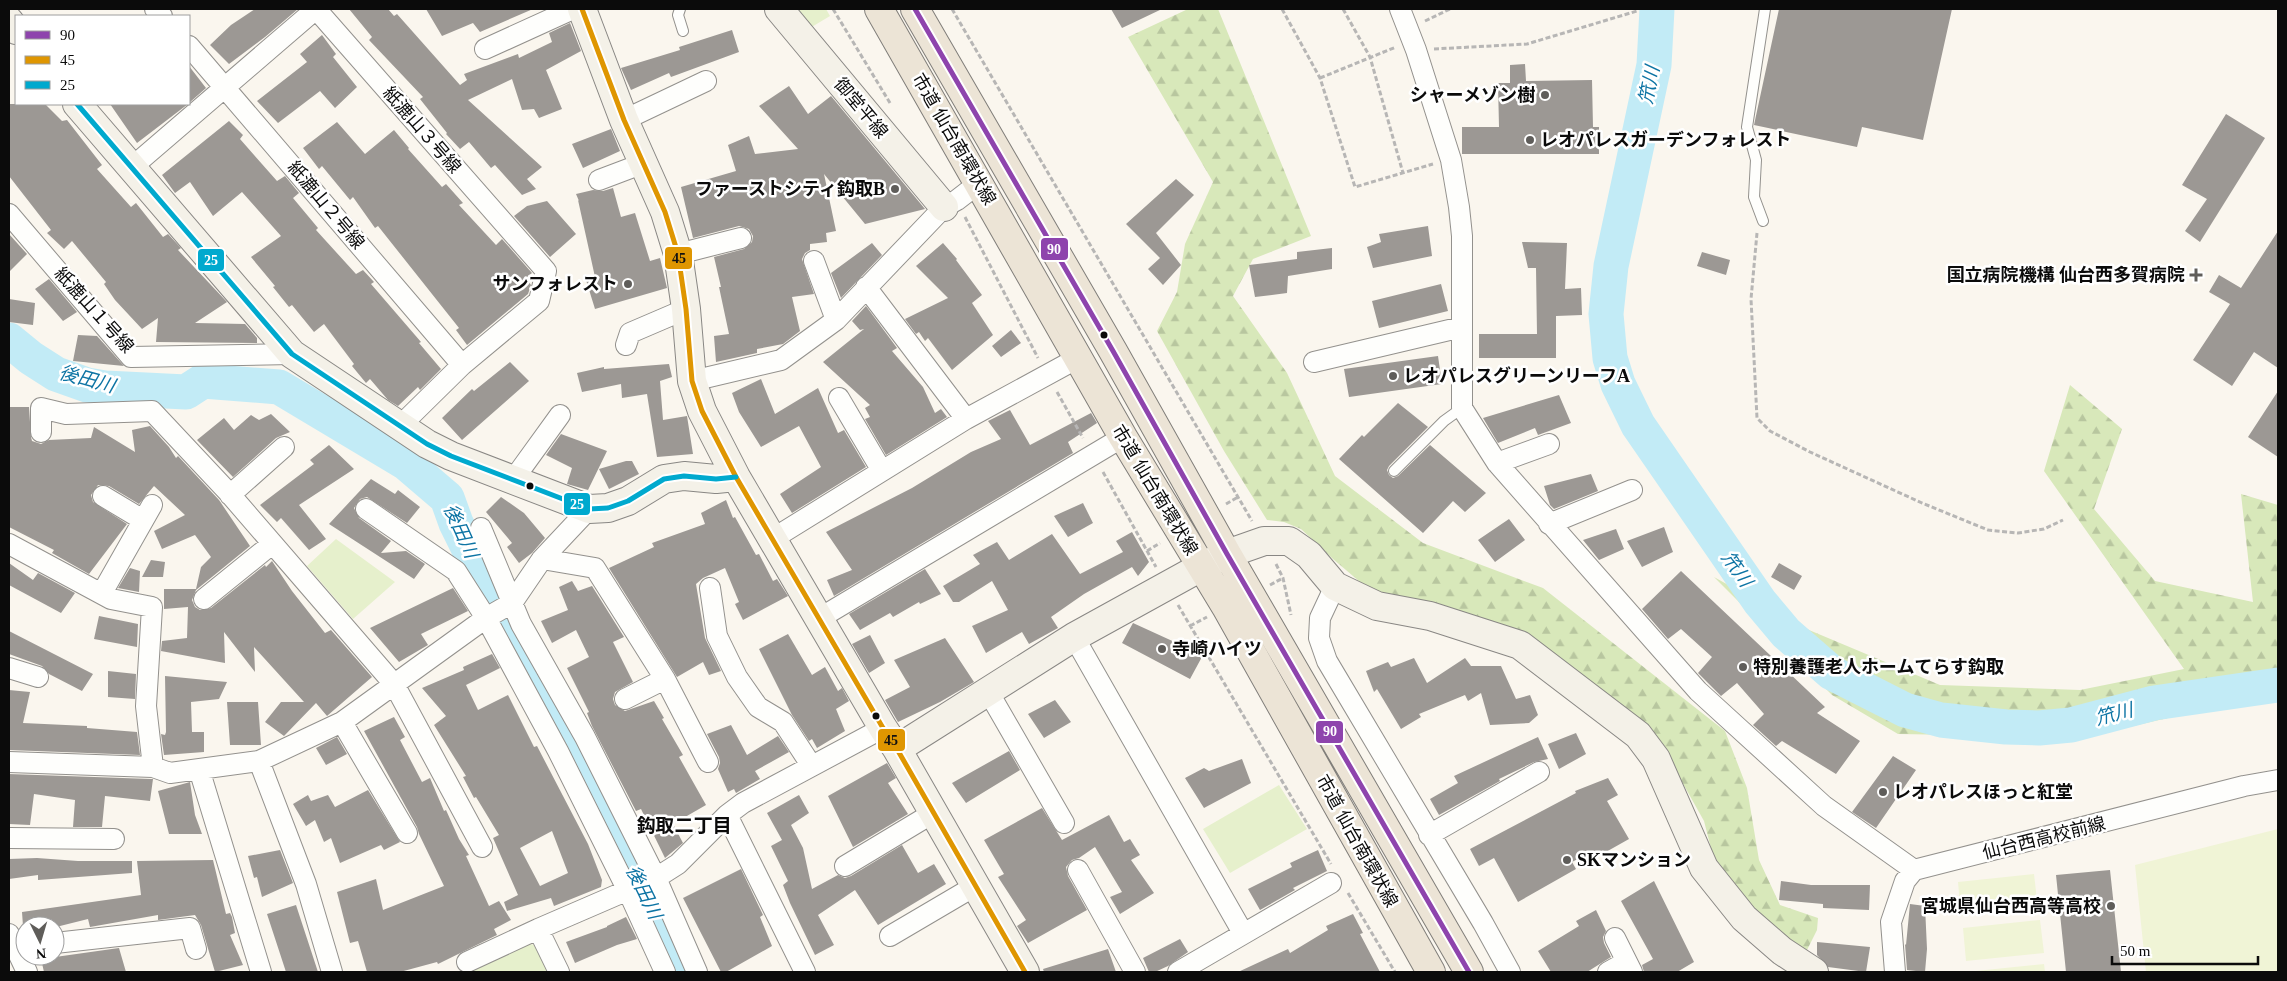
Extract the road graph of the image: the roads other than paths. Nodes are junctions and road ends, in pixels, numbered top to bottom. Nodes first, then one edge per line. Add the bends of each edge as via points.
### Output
1 (573, 9) edge
2 (582, 9) edge
3 (680, 9) edge
4 (779, 9) edge
5 (879, 9) edge
6 (915, 9) edge
7 (1400, 9) edge
8 (1765, 9) edge
9 (683, 31) dead end
10 (190, 47) edge
11 (485, 49) dead end
12 (706, 81) dead end
13 (226, 88) junction
14 (78, 105) edge
15 (624, 120) junction
16 (644, 163) junction
17 (131, 168) junction
18 (599, 180) dead end
19 (979, 182) junction
20 (950, 203) junction
21 (9, 214) edge
22 (1763, 221) road end
23 (741, 238) dead end
24 (678, 254) junction
25 (814, 261) dead end
26 (866, 287) junction
27 (686, 309) junction
28 (836, 320) junction
29 (1462, 327) junction
30 (626, 344) dead end
31 (292, 354) junction
32 (1078, 358) junction
33 (1314, 362) dead end
34 (462, 366) junction
35 (692, 381) junction
36 (838, 398) dead end
37 (1462, 408) junction
38 (560, 415) dead end
39 (966, 419) junction
40 (400, 426) junction
41 (41, 432) dead end
42 (1123, 437) junction
43 (1549, 444) dead end
44 (284, 447) dead end
45 (1497, 464) junction
46 (882, 471) junction
47 (1394, 471) dead end
48 (736, 477) junction
49 (513, 480) junction
50 (1632, 490) dead end
51 (230, 495) junction
52 (103, 496) dead end
53 (366, 509) dead end
54 (589, 509) junction
55 (1549, 524) junction
56 (481, 528) dead end
57 (774, 538) junction
58 (9, 544) edge
59 (272, 544) junction
60 (1227, 554) junction
61 (542, 560) junction
62 (1201, 567) junction
63 (1335, 586) junction
64 (710, 588) dead end
65 (102, 593) junction
66 (204, 598) dead end
67 (499, 611) junction
68 (820, 618) junction
69 (1074, 636) junction
70 (9, 668) edge
71 (38, 677) dead end
72 (665, 680) junction
73 (394, 684) junction
74 (989, 693) junction
75 (625, 699) dead end
76 (342, 722) junction
77 (890, 738) junction
78 (259, 761) junction
79 (9, 762) edge
80 (708, 762) dead end
81 (811, 765) junction
82 (153, 767) junction
83 (199, 769) junction
84 (1539, 772) dead end
85 (2278, 780) edge
86 (934, 813) junction
87 (727, 815) junction
88 (1064, 823) dead end
89 (407, 833) dead end
90 (1429, 834) junction
91 (9, 838) edge
92 (114, 839) dead end
93 (482, 847) dead end
94 (845, 866) dead end
95 (1078, 870) dead end
96 (1914, 870) junction
97 (1337, 881) road end
98 (642, 884) junction
99 (975, 886) junction
100 (538, 929) junction
101 (1243, 933) junction
102 (890, 936) dead end
103 (1615, 938) dead end
104 (65, 942) edge
105 (196, 949) dead end
106 (467, 962) dead end
107 (1629, 967) edge
108 (1017, 970) edge
109 (261, 972) edge
110 (332, 972) edge
111 (559, 972) edge
112 (665, 972) edge
113 (698, 972) edge
114 (805, 972) edge
115 (1135, 972) edge
116 (1178, 972) edge
117 (1430, 972) edge
118 (1469, 972) edge
119 (1510, 972) edge
120 (1608, 972) edge
121 (1814, 972) edge
122 (1895, 972) edge

1 - 11 street
2 - 15 street
3 - 9 lane via 678,15
4 - 20 street, 御堂平線
5 - 19 main road, 市道 仙台南環状線
6 - 60 main road, 市道 仙台南環状線
7 - 29 street via 1413,40 1450,160 1462,236
8 - 22 lane via 1747,127 1756,160 1754,197
10 - 13 street, 紙漉山２号線
12 - 15 street
13 - 17 street, 紙漉山３号線
13 - 34 street, 紙漉山２号線
13 - 34 street, 紙漉山３号線 via 316,10 546,271 539,301
14 - 17 street
15 - 16 street
16 - 18 street
16 - 24 street via 665,212
17 - 31 street
19 - 20 street
19 - 32 main road, 市道 仙台南環状線
20 - 26 street
21 - 31 street, 紙漉山１号線 via 131,356
23 - 24 street
24 - 27 street
25 - 28 street
26 - 28 street
26 - 39 street
27 - 30 street via 630,333
27 - 35 street
28 - 35 street via 781,360
29 - 33 street
29 - 37 street
31 - 40 street
32 - 39 street
32 - 42 main road, 市道 仙台南環状線
34 - 40 street, 紙漉山３号線
35 - 48 street via 702,411
36 - 46 street
37 - 45 street
37 - 47 lane via 1444,420
38 - 49 street
39 - 46 street
40 - 49 street via 451,456
41 - 51 street via 41,408 66,414 152,411
42 - 62 main road, 市道 仙台南環状線
42 - 68 street
43 - 45 street
44 - 51 street
45 - 55 street
46 - 57 street
48 - 54 street via 664,479 628,501 608,508
48 - 57 street
49 - 54 street
50 - 55 street
51 - 59 street
52 - 65 street via 148,512
53 - 67 street via 456,571
54 - 61 street
55 - 96 street via 1698,691 1824,806
56 - 67 street
57 - 68 street
58 - 65 street
59 - 66 street
59 - 73 street
60 - 62 street
60 - 63 street via 1264,541 1289,541 1309,555
60 - 118 main road, 市道 仙台南環状線
61 - 67 street
61 - 72 street via 595,568
62 - 69 street
62 - 117 main road, 市道 仙台南環状線
63 - 90 street via 1320,618 1319,638 1327,661
63 - 121 street via 1377,606 1430,616 1520,644 1638,735 1656,759 1704,868 1744,918 1782,952
64 - 81 street via 718,636 737,677 758,707 783,722
65 - 82 street via 111,599 152,607 146,706
67 - 73 street
67 - 98 street via 558,750
67 - 98 street via 521,624 585,737
68 - 77 street
69 - 74 street
69 - 101 street
70 - 71 street
72 - 75 street
72 - 80 street
73 - 76 street
73 - 93 street
74 - 77 street
74 - 88 street
76 - 78 street
76 - 89 street
77 - 81 street
77 - 86 street
78 - 83 street
78 - 110 street via 306,884
79 - 82 street
81 - 87 street
82 - 83 street via 170,773
83 - 109 street
84 - 90 street
85 - 96 street, 仙台西高校前線
86 - 94 street
86 - 99 street
87 - 98 street via 678,864
87 - 114 street
90 - 119 street
91 - 92 street
95 - 115 street
96 - 122 street via 1905,881 1891,922
97 - 101 street
98 - 100 street
98 - 112 street
98 - 113 street
99 - 102 street
99 - 108 street
100 - 106 street
100 - 111 street
101 - 116 street
103 - 107 street
104 - 105 street via 190,928
107 - 120 street

